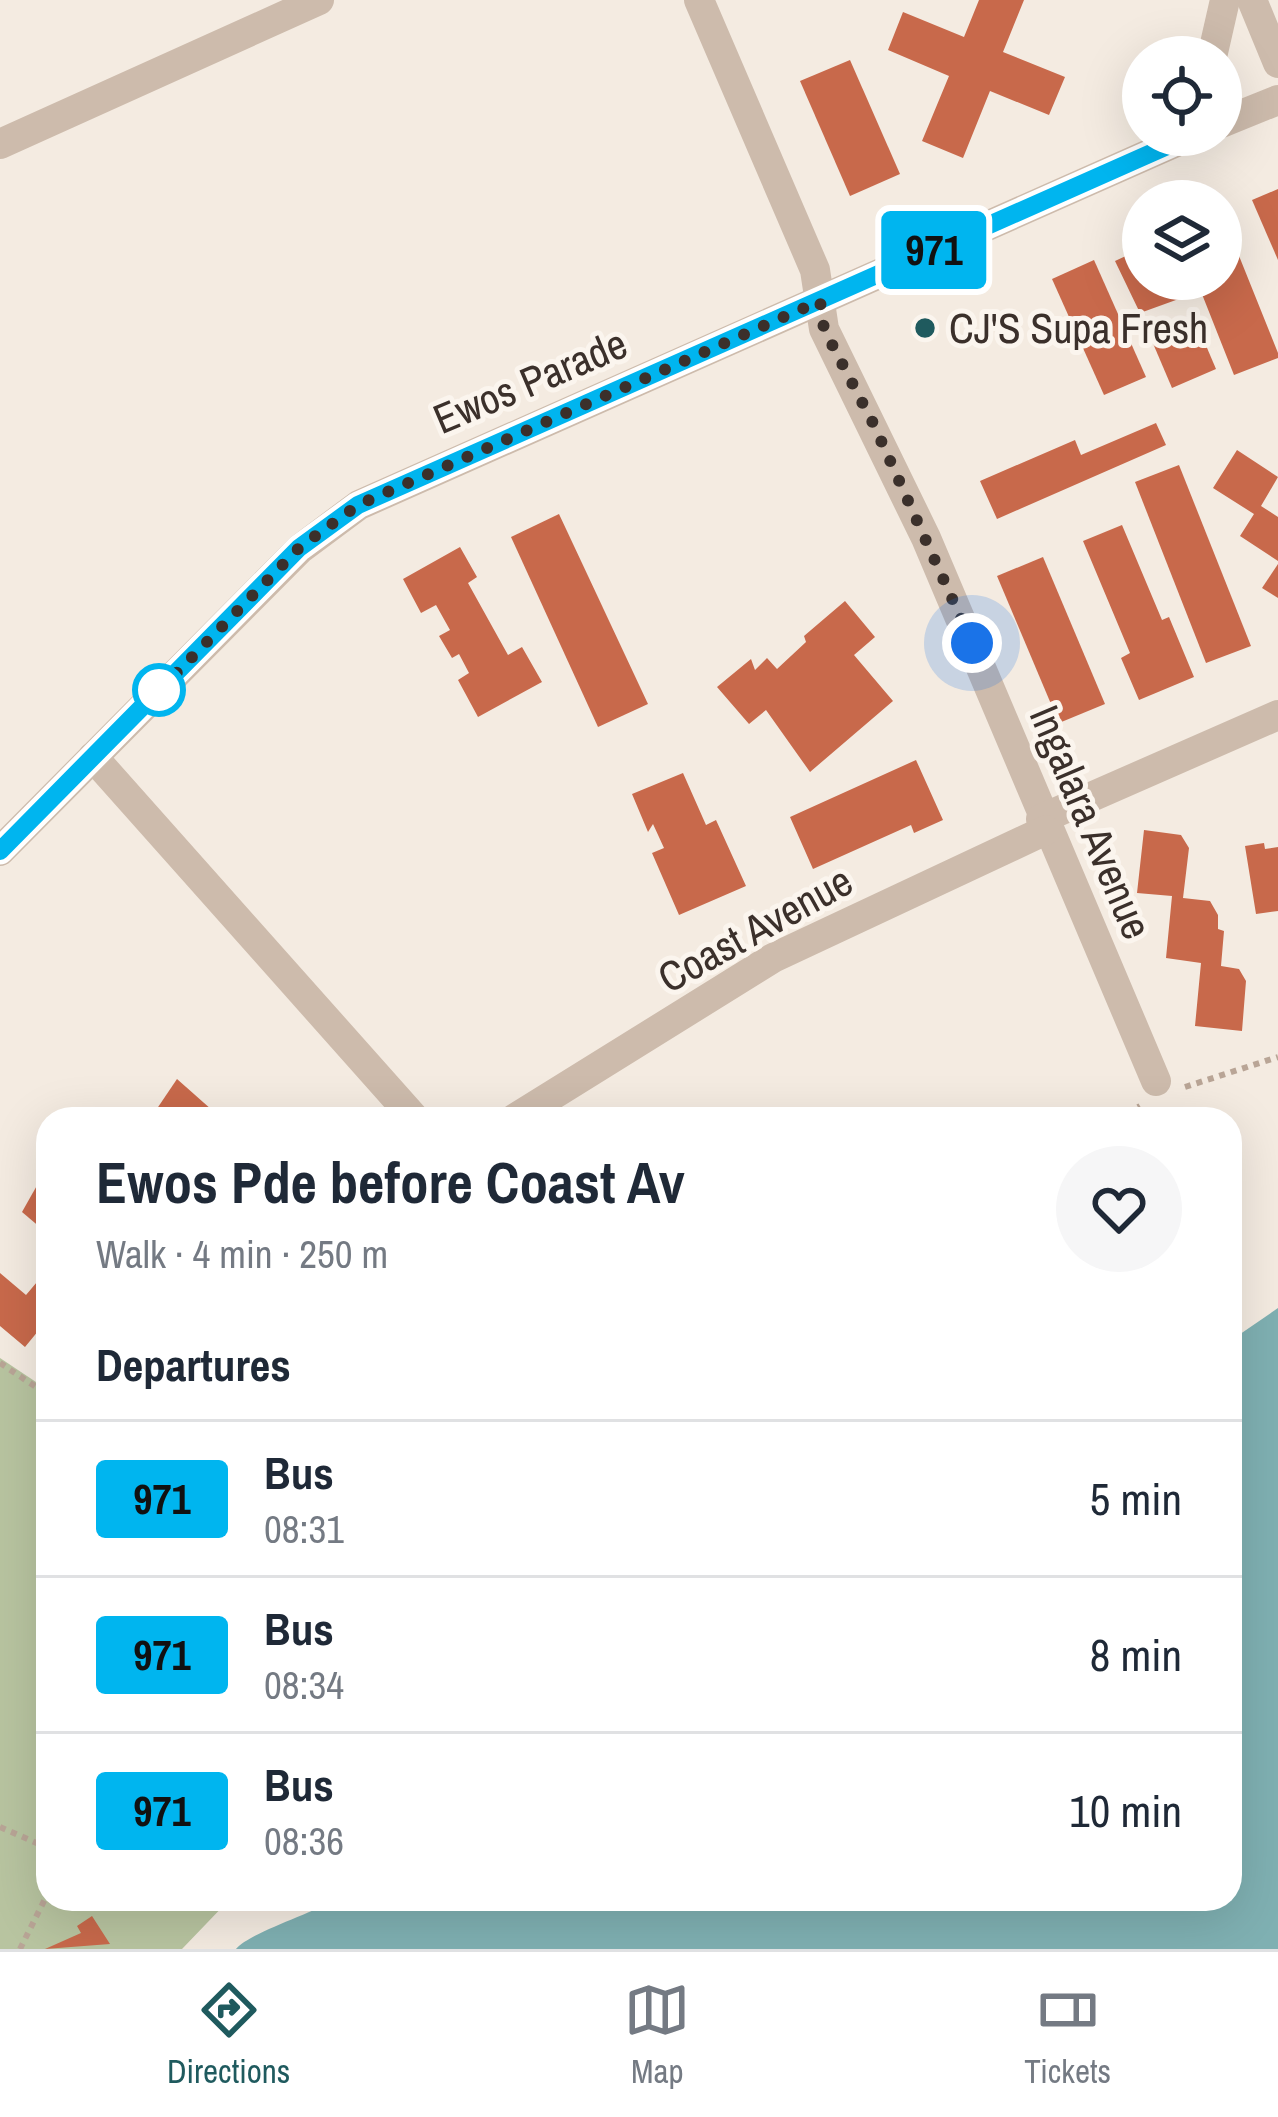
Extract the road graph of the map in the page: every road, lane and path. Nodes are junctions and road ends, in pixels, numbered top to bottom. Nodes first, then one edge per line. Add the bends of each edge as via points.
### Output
1 (319, 0) edge
2 (699, 0) edge
3 (1225, 0) edge
4 (1252, 0) edge
5 (1217, 36) edge
6 (1278, 63) edge
7 (1278, 100) edge
8 (1242, 115) edge
9 (0, 144) edge
10 (1134, 156) edge
11 (820, 301) junction
12 (1278, 715) edge
13 (94, 758) junction
14 (1044, 825) junction
15 (0, 851) edge
16 (1278, 1057) edge
17 (1162, 1090) junction
18 (404, 1107) edge
19 (533, 1107) edge
20 (1136, 1107) edge
21 (0, 1363) edge
22 (36, 1387) edge
23 (0, 1827) edge
24 (36, 1843) edge
25 (39, 1911) edge
26 (20, 1949) edge

1 - 9 street
2 - 11 street, Ingalara Avenue via 811,260
3 - 5 street
4 - 6 street
7 - 8 street
10 - 11 street, Ewos Parade
11 - 13 street, Ewos Parade via 358,505 299,548
11 - 14 street, Ingalara Avenue via 824,329 926,538
12 - 14 street, Coast Avenue
13 - 15 street, Ewos Parade
13 - 18 street
14 - 17 street, Ingalara Avenue
14 - 19 street, Coast Avenue via 773,958
16 - 17 path
17 - 20 path
21 - 22 path
23 - 24 path
25 - 26 path

